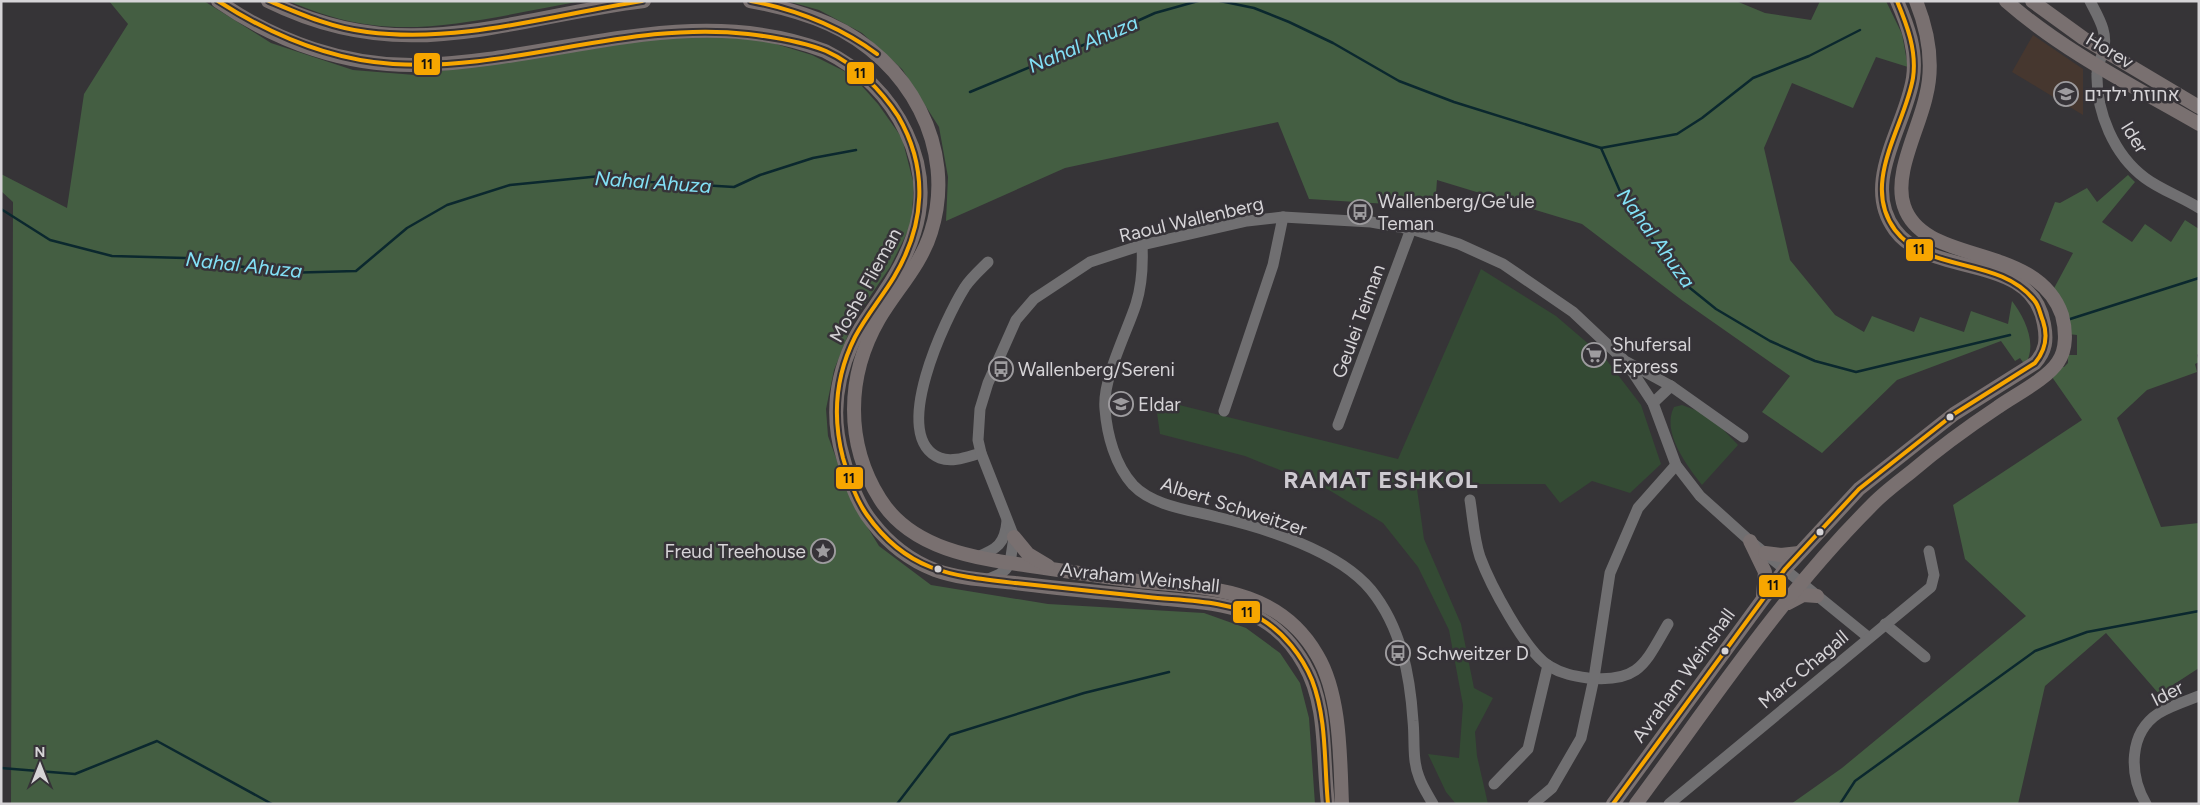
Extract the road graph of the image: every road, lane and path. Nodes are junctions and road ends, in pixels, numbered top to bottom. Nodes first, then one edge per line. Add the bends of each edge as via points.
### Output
1 (218, 1) edge
2 (268, 1) edge
3 (644, 1) edge
4 (750, 1) edge
5 (1897, 1) edge
6 (1916, 1) edge
7 (2006, 1) edge
8 (2032, 1) edge
9 (2090, 1) edge
10 (2104, 50) junction
11 (2098, 66) junction
12 (2199, 107) edge
13 (2199, 124) edge
14 (2199, 208) edge
15 (1284, 217) junction
16 (1411, 229) junction
17 (1142, 245) junction
18 (988, 262) dead end
19 (1626, 362) junction
20 (1672, 386) junction
21 (1653, 403) junction
22 (1224, 411) dead end
23 (1338, 424) dead end
24 (1743, 437) dead end
25 (981, 453) junction
26 (1676, 465) junction
27 (1470, 500) dead end
28 (1007, 521) junction
29 (1014, 537) junction
30 (1750, 541) junction
31 (1929, 551) dead end
32 (1765, 553) junction
33 (1799, 553) junction
34 (977, 557) junction
35 (1010, 563) junction
36 (1785, 569) junction
37 (1055, 570) junction
38 (985, 580) junction
39 (1800, 582) junction
40 (1817, 596) junction
41 (1761, 602) junction
42 (1783, 606) junction
43 (1668, 624) dead end
44 (1885, 624) junction
45 (1868, 637) junction
46 (1925, 657) dead end
47 (1548, 666) junction
48 (1594, 678) junction
49 (2199, 696) edge
50 (1494, 784) dead end
51 (1328, 804) edge
52 (1342, 804) edge
53 (1433, 804) edge
54 (1533, 804) edge
55 (1613, 804) edge
56 (1636, 804) edge
57 (1669, 804) edge
58 (2146, 804) edge

1 - 38 main road, Moshe Flieman via 254,24 288,40 350,58 384,63 420,65 465,61 634,30 711,26 745,28 783,36 823,50 857,70 882,95 901,122 918,162 921,198 914,240 862,324 845,361 835,409 838,441 859,501 868,518 891,544 934,570
2 - 3 main road via 294,14 354,31 420,37 475,32
4 - 34 main road, Moshe Flieman via 788,9 830,24 867,46 907,87 928,126 939,173 934,222 918,260 878,320 862,354 853,399 855,428 873,486 891,515 920,536
5 - 33 main road, Avraham Weinshall via 1911,34 1914,65 1910,96 1886,162 1882,192 1887,216 1903,240 1914,247 2005,277 2026,289 2044,321 2046,345 2035,363 1954,414 1859,489
6 - 39 main road, Avraham Weinshall via 1928,43 1929,76 1926,98 1903,173 1904,208 1920,230 1934,239 2010,265 2046,289 2062,317 2065,331 2063,353 2053,369 1962,431 1871,505
7 - 11 main road, Horev via 2032,24
8 - 10 main road, Horev
9 - 10 street via 2102,26
10 - 11 street, Ider
10 - 12 main road, Horev
11 - 13 main road, Horev
11 - 14 street, Ider via 2098,93 2104,117 2109,132 2128,162 2146,178
15 - 16 street, Raoul Wallenberg via 1371,222
15 - 17 street, Raoul Wallenberg via 1246,221
15 - 22 street via 1274,265
16 - 19 street, Raoul Wallenberg via 1459,244 1503,264 1573,312
16 - 23 street, Geulei Teiman
17 - 25 street, Raoul Wallenberg via 1090,262 1034,299 1016,320 980,409 978,440
17 - 53 street, Albert Schweitzer via 1143,268 1136,304 1123,336 1104,407 1120,468 1134,486 1150,498 1241,522 1316,550 1350,569 1371,591 1393,626 1409,672 1418,776
18 - 25 street via 966,286 950,313 930,358 920,412 923,441 934,454 948,459
19 - 20 street, Raoul Wallenberg
19 - 21 street, Raoul Wallenberg
20 - 21 street
20 - 24 street, Raoul Wallenberg
21 - 26 street, Raoul Wallenberg
25 - 28 street, Raoul Wallenberg
26 - 30 street, Raoul Wallenberg via 1700,496
26 - 48 street via 1638,508 1610,573
27 - 47 street via 1480,556 1513,625
28 - 29 street, Raoul Wallenberg
28 - 34 street via 1004,539 991,552
29 - 35 street
29 - 37 main road via 1028,554
30 - 32 street, Raoul Wallenberg
30 - 41 main road via 1765,572
31 - 44 street, Marc Chagall via 1934,576 1931,587
32 - 33 main road
32 - 36 street, Raoul Wallenberg
33 - 36 main road, Avraham Weinshall
34 - 35 main road, Moshe Flieman
35 - 37 main road, Avraham Weinshall
35 - 38 street via 1000,574
36 - 39 street, Raoul Wallenberg
36 - 41 main road, Avraham Weinshall
37 - 52 main road, Avraham Weinshall via 1224,589 1283,616 1304,636 1319,657 1328,682 1338,737
38 - 51 main road, Avraham Weinshall via 1226,605 1252,614 1285,635 1305,665 1319,699
39 - 40 street, Raoul Wallenberg
39 - 42 main road, Avraham Weinshall
40 - 42 main road via 1803,595
40 - 45 street, Raoul Wallenberg
41 - 55 main road, Avraham Weinshall
42 - 56 main road, Avraham Weinshall
43 - 48 street via 1646,660 1629,676
44 - 45 street, Marc Chagall
44 - 46 street
45 - 57 street, Marc Chagall
47 - 48 street via 1569,676
47 - 50 street via 1528,749
48 - 54 street via 1581,738 1552,788
49 - 58 street, Ider via 2159,713 2144,728 2137,742 2134,777

